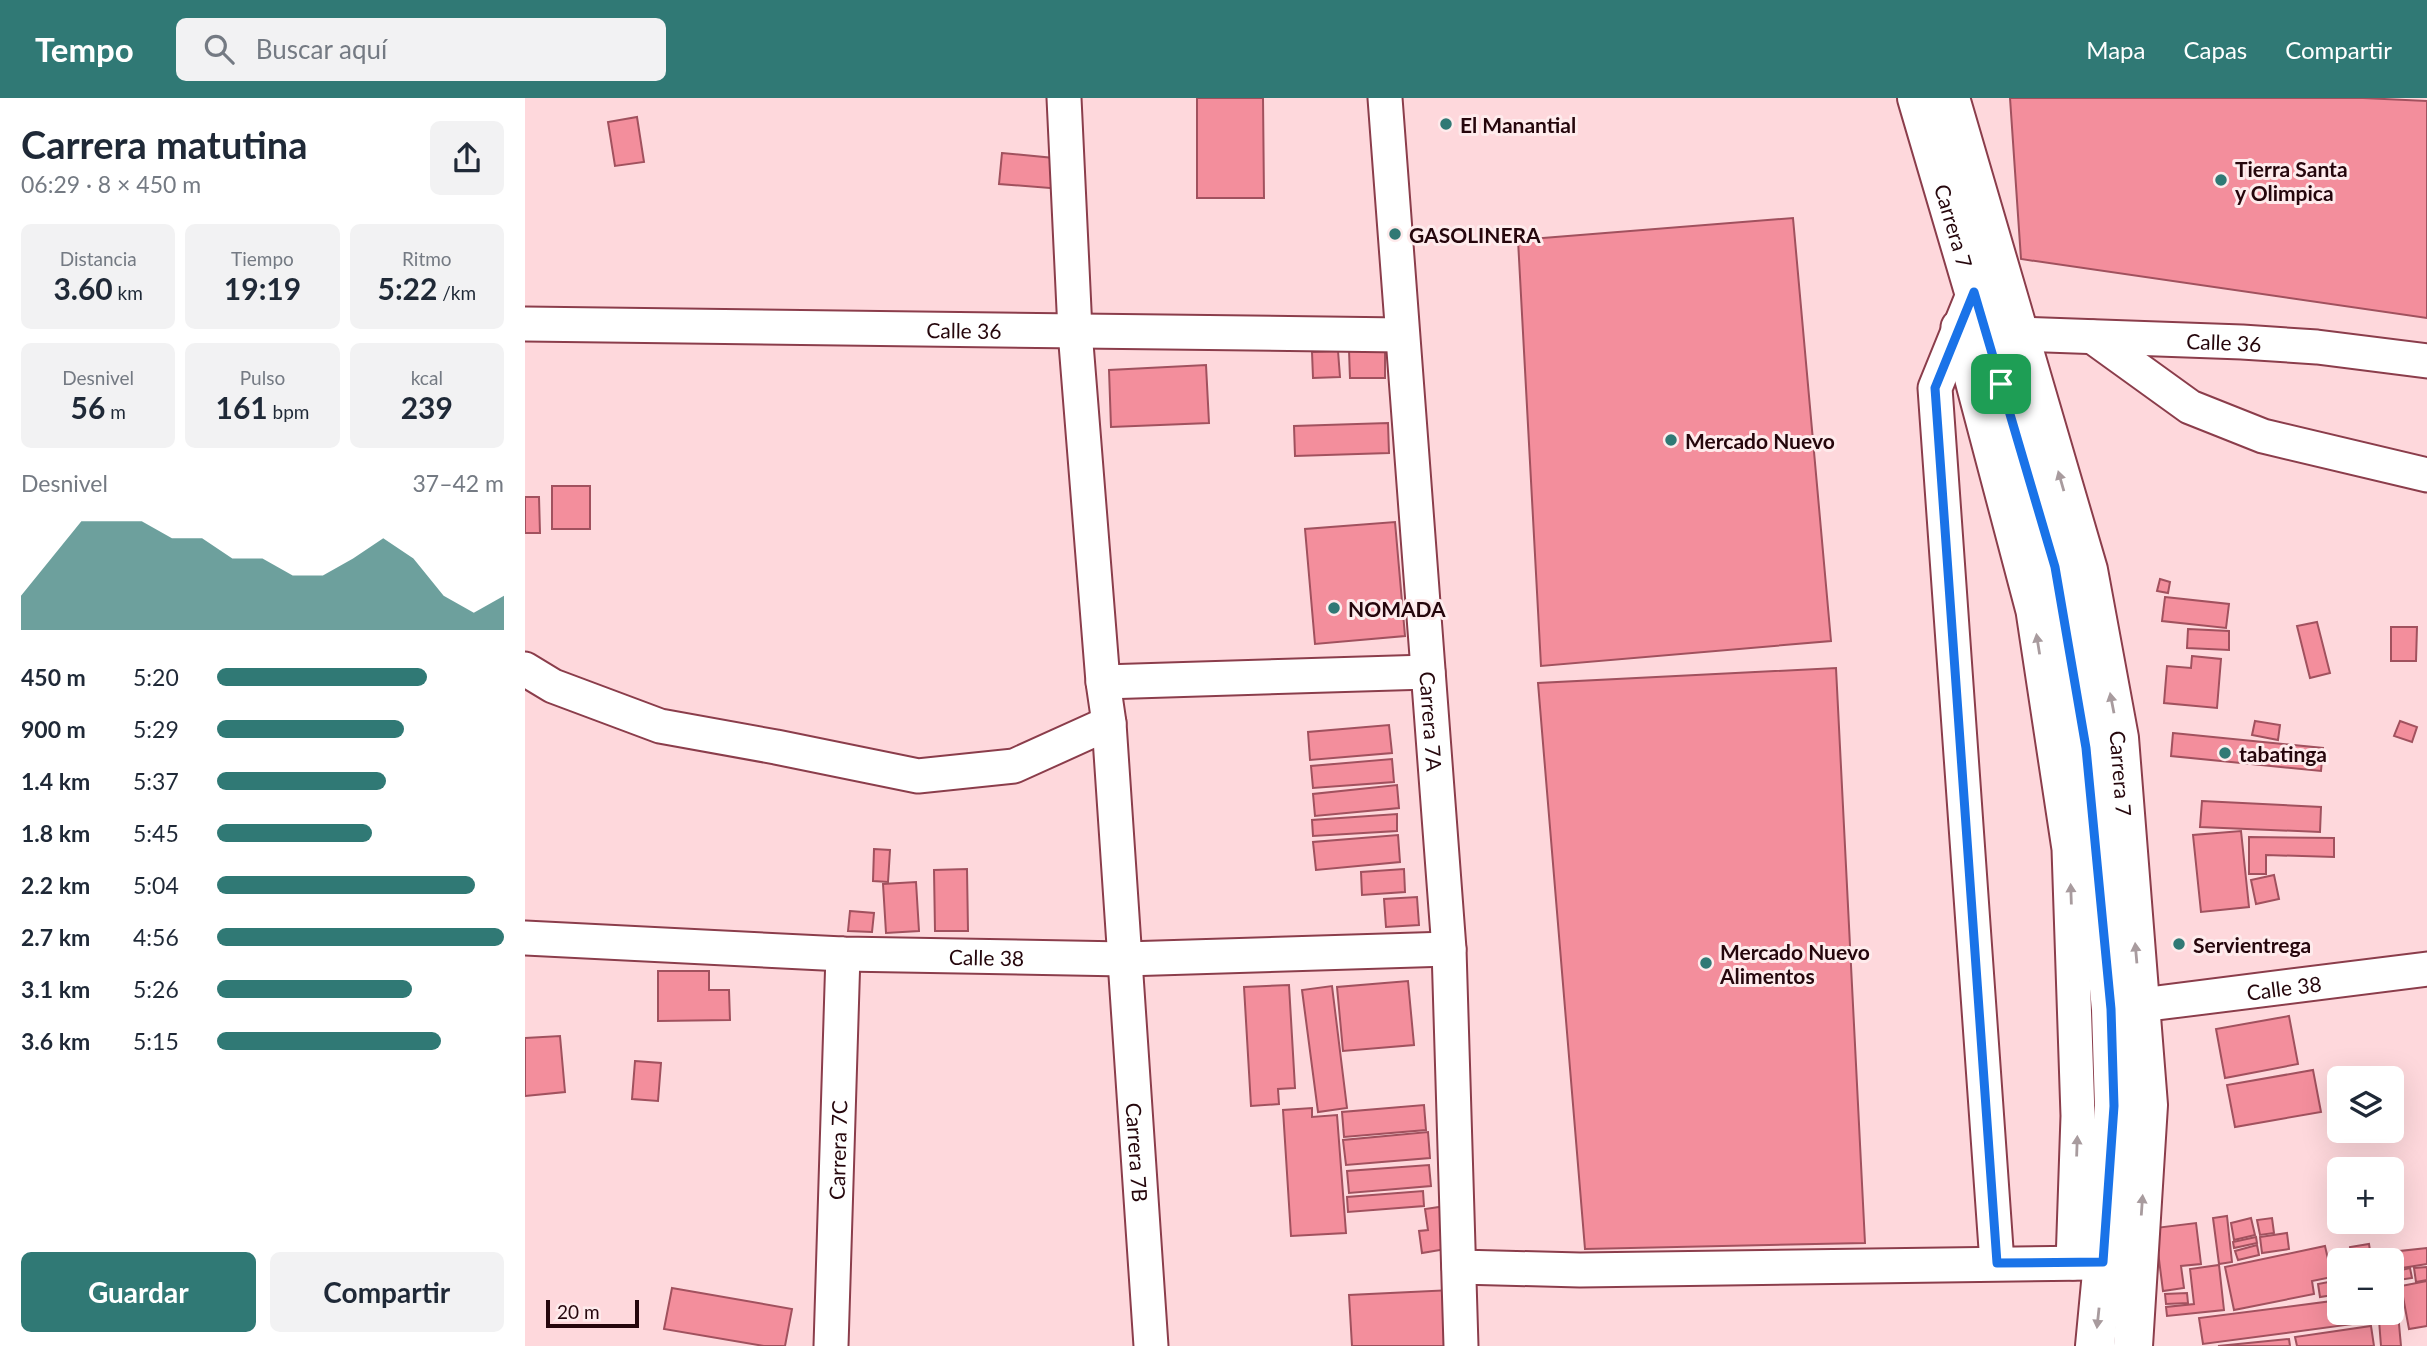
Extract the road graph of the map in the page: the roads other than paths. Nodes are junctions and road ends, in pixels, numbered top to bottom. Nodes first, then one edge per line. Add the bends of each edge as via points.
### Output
1 (1064, 98) edge
2 (1385, 98) edge
3 (1917, 98) edge
4 (1950, 98) edge
5 (1974, 292) junction
6 (525, 324) edge
7 (1958, 327) junction
8 (1075, 331) junction
9 (2019, 334) junction
10 (1402, 335) junction
11 (2092, 337) junction
12 (2427, 362) edge
13 (2427, 475) edge
14 (525, 669) edge
15 (1428, 672) junction
16 (1103, 682) junction
17 (1109, 723) junction
18 (525, 938) edge
19 (1450, 948) junction
20 (843, 954) junction
21 (1125, 959) junction
22 (2427, 969) edge
23 (2141, 1005) junction
24 (2105, 1262) junction
25 (1997, 1263) junction
26 (1459, 1267) junction
27 (831, 1346) edge
28 (1151, 1346) edge
29 (1461, 1346) edge
30 (2095, 1346) edge
31 (2133, 1346) edge

1 - 8 street, Carrera 7B
2 - 10 street, Carrera 7A
3 - 5 main road, Carrera 7
4 - 9 main road, Carrera 7
5 - 7 street
5 - 24 main road, Carrera 7 via 2055,567 2086,748 2111,1009 2114,1106
6 - 8 street, Calle 36
24 -> 7 street via 2078,1116 2069,849 2033,611
7 - 25 street via 1935,388 1935,411
8 - 10 street, Calle 36
8 - 16 street, Carrera 7B
9 - 11 street, Calle 36
23 -> 9 main road, Carrera 7 via 2117,725 2088,570
10 - 15 street, Carrera 7A
11 - 12 street, Calle 36 via 2317,347
11 - 13 street via 2190,407 2263,436
14 - 17 street via 553,686 660,726 918,776 1014,766
15 - 16 street
15 - 19 street, Carrera 7A
16 - 17 street, Carrera 7B
17 - 21 street, Carrera 7B
18 - 20 street, Calle 38
19 - 21 street, Calle 38
19 - 26 street, Carrera 7A
20 - 21 street, Calle 38
20 - 27 street, Carrera 7C
21 - 28 street, Carrera 7B
22 - 23 street, Calle 38
24 -> 23 main road, Carrera 7 via 2148,1105
24 - 25 street
24 -> 30 main road, Carrera 7
24 - 31 main road, Carrera 7
25 - 26 street via 1580,1270
26 - 29 street, Carrera 7A

